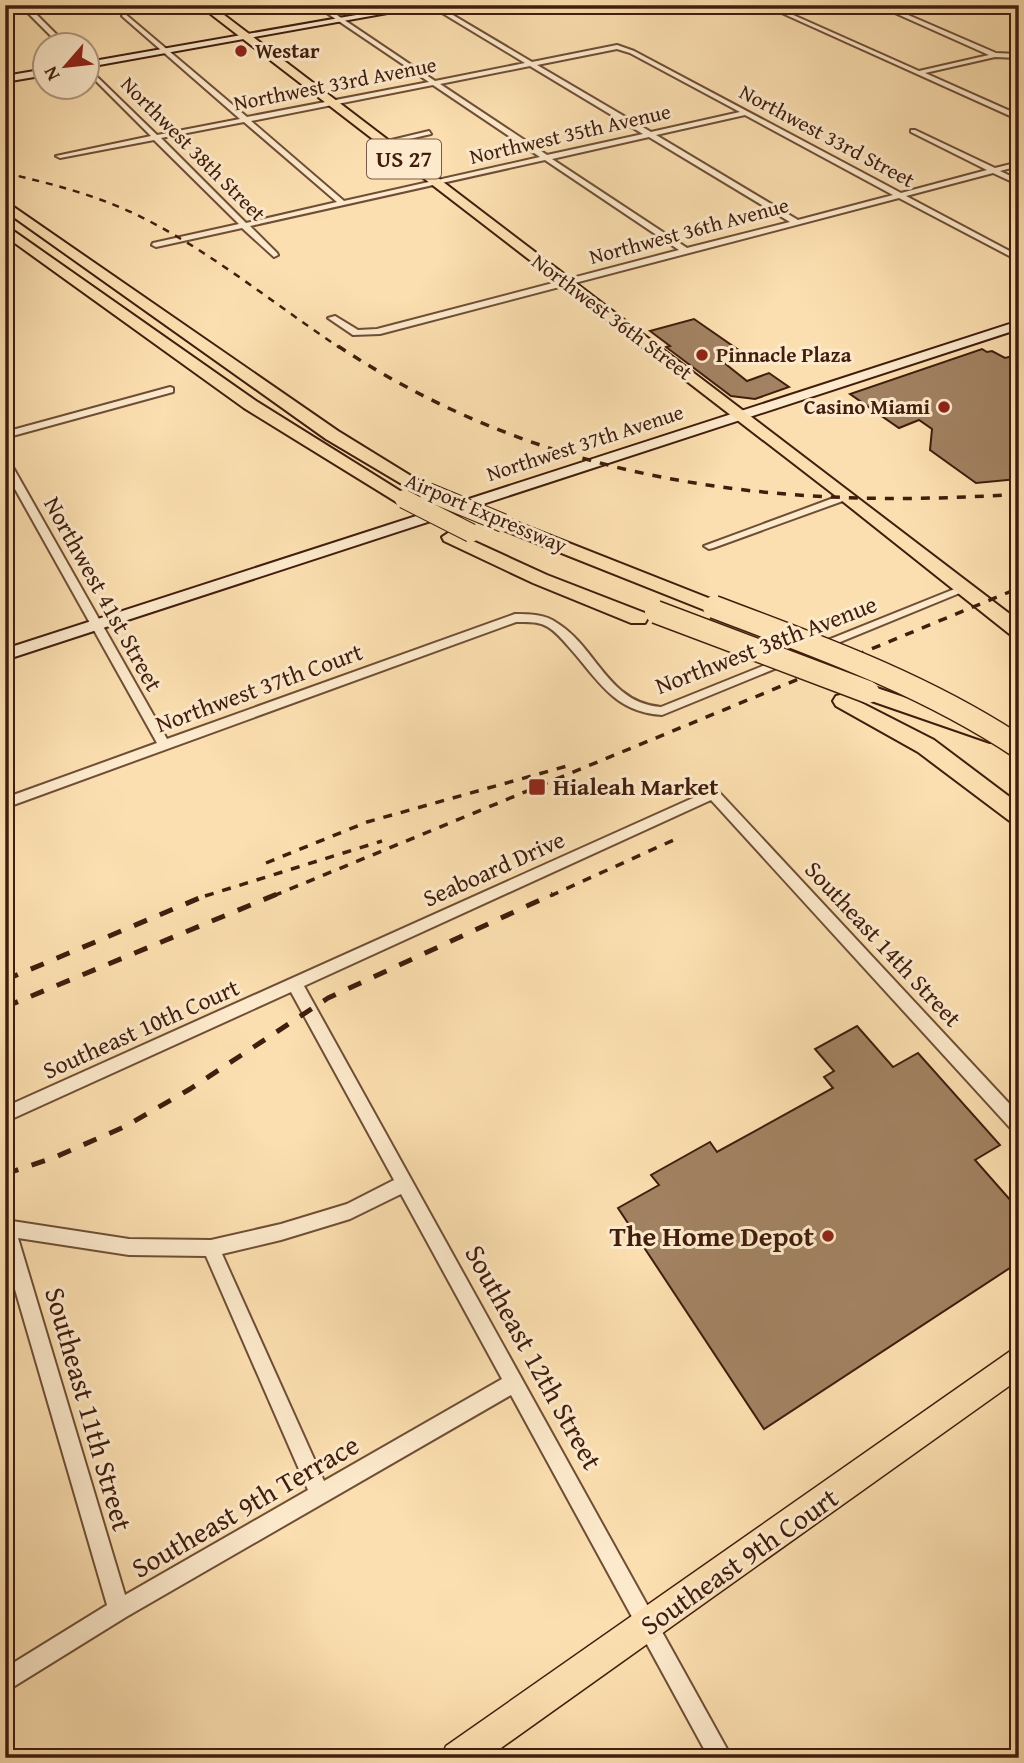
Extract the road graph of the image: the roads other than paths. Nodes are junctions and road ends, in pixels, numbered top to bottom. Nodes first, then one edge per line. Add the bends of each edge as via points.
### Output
1 (36, 5) edge
2 (204, 5) edge
3 (318, 5) edge
4 (430, 5) edge
5 (767, 5) edge
6 (827, 5) edge
7 (880, 5) edge
8 (992, 5) edge
9 (26, 7) edge
10 (5, 10) edge
11 (785, 13) junction
12 (124, 15) dead end
13 (1019, 15) edge
14 (341, 20) junction
15 (51, 32) edge
16 (246, 37) junction
17 (617, 47) joint
18 (165, 51) junction
19 (995, 55) junction
20 (1019, 56) edge
21 (529, 63) junction
22 (102, 64) edge
23 (32, 74) edge
24 (919, 74) junction
25 (5, 79) edge
26 (102, 81) edge
27 (433, 82) junction
28 (330, 103) junction
29 (746, 113) junction
30 (1019, 118) edge
31 (245, 120) junction
32 (913, 131) dead end
33 (429, 133) dead end
34 (649, 134) junction
35 (157, 136) junction
36 (383, 143) junction
37 (60, 156) dead end
38 (546, 158) junction
39 (1019, 164) edge
40 (993, 171) junction
41 (435, 183) junction
42 (1019, 183) edge
43 (901, 195) junction
44 (342, 203) junction
45 (5, 205) edge
46 (798, 223) junction
47 (245, 225) junction
48 (5, 229) edge
49 (156, 245) dead end
50 (687, 252) junction
51 (274, 255) dead end
52 (1019, 259) edge
53 (568, 283) junction
54 (332, 318) dead end
55 (1019, 325) edge
56 (170, 390) dead end
57 (739, 414) junction
58 (5, 435) edge
59 (5, 463) edge
60 (847, 496) junction
61 (709, 546) dead end
62 (966, 588) junction
63 (647, 615) junction
64 (528, 617) joint
65 (97, 625) junction
66 (1019, 631) edge
67 (5, 655) edge
68 (164, 746) junction
69 (1019, 746) edge
70 (713, 794) joint
71 (5, 803) edge
72 (1019, 816) edge
73 (295, 985) junction
74 (5, 1115) edge
75 (1019, 1126) edge
76 (404, 1184) junction
77 (6, 1226) edge
78 (211, 1248) junction
79 (1019, 1362) edge
80 (514, 1383) junction
81 (320, 1495) junction
82 (119, 1610) junction
83 (648, 1626) junction
84 (5, 1681) edge
85 (458, 1758) edge
86 (721, 1758) edge

1 - 9 street
2 - 16 highway, Northwest 36th Street / US 27
3 - 14 street
4 - 14 street
4 - 21 street
5 - 11 street
6 - 11 street
7 - 19 street
8 - 13 street
9 - 10 street
9 - 15 street
11 - 24 street
12 - 18 street
14 - 16 street
14 - 27 street
16 - 18 street
16 - 28 highway, Northwest 36th Street / US 27
17 - 21 street, Northwest 33rd Avenue
17 - 29 street, Northwest 33rd Street
18 - 22 street
18 - 31 street
19 - 20 street
19 - 24 street
21 - 27 street, Northwest 33rd Avenue
21 - 34 street
23 - 25 street
24 - 30 street
26 - 35 street, Northwest 38th Street
27 - 28 street, Northwest 33rd Avenue
27 - 38 street
28 - 31 street, Northwest 33rd Avenue
28 - 36 highway, Northwest 36th Street / US 27
29 - 34 street, Northwest 35th Avenue
29 - 43 street, Northwest 33rd Street
31 - 35 street, Northwest 33rd Avenue
31 - 44 street
32 - 40 street
33 - 36 street
34 - 38 street, Northwest 35th Avenue
34 - 46 street
35 - 37 street, Northwest 33rd Avenue
35 - 47 street, Northwest 38th Street
36 - 41 highway, Northwest 36th Street / US 27
38 - 41 street, Northwest 35th Avenue
38 - 50 street
39 - 40 street, Northwest 36th Avenue
40 - 42 street
40 - 43 street, Northwest 36th Avenue
41 - 44 street, Northwest 35th Avenue
41 - 53 highway, Northwest 36th Street / US 27
43 - 46 street, Northwest 36th Avenue
43 - 52 street, Northwest 33rd Street
44 - 47 street, Northwest 35th Avenue
45 - 69 highway, Airport Expressway, bridge via 332,435 428,492 916,687
46 - 50 street, Northwest 36th Avenue
47 - 49 street, Northwest 35th Avenue
47 - 51 street, Northwest 38th Street
48 - 63 highway via 107,314 291,448 540,579
50 - 53 street, Northwest 36th Avenue
53 - 54 street, Northwest 36th Avenue via 366,334
53 - 57 highway, Northwest 36th Street / US 27
55 - 57 street, Northwest 37th Avenue
56 - 58 street
57 - 60 highway, Northwest 36th Street / US 27
57 - 65 street, Northwest 37th Avenue
59 - 65 street, Northwest 41st Street
60 - 61 street
60 - 62 highway, Northwest 36th Street / US 27
62 - 64 street, Northwest 38th Avenue via 654,712 624,701 559,628
62 - 66 highway, Northwest 36th Street / US 27
63 - 69 highway, Airport Expressway, bridge
63 - 72 highway via 844,701 926,746
64 - 68 street, Northwest 37th Court via 499,622
65 - 67 street, Northwest 37th Avenue
65 - 68 street, Northwest 41st Street
68 - 71 street, Northwest 37th Court
70 - 73 street, Seaboard Drive
70 - 75 street, Southeast 14th Street
73 - 74 street, Southeast 10th Court
73 - 76 street, Southeast 12th Street
76 - 78 street via 350,1211
76 - 80 street, Southeast 12th Street
77 - 78 street via 129,1247
77 - 82 street, Southeast 11th Street
78 - 81 street
79 - 83 main road, Southeast 9th Court
80 - 81 street, Southeast 9th Terrace
80 - 83 street, Southeast 12th Street
81 - 82 street, Southeast 9th Terrace
82 - 84 street, Southeast 9th Terrace
83 - 85 main road, Southeast 9th Court
83 - 86 street, Southeast 12th Street

